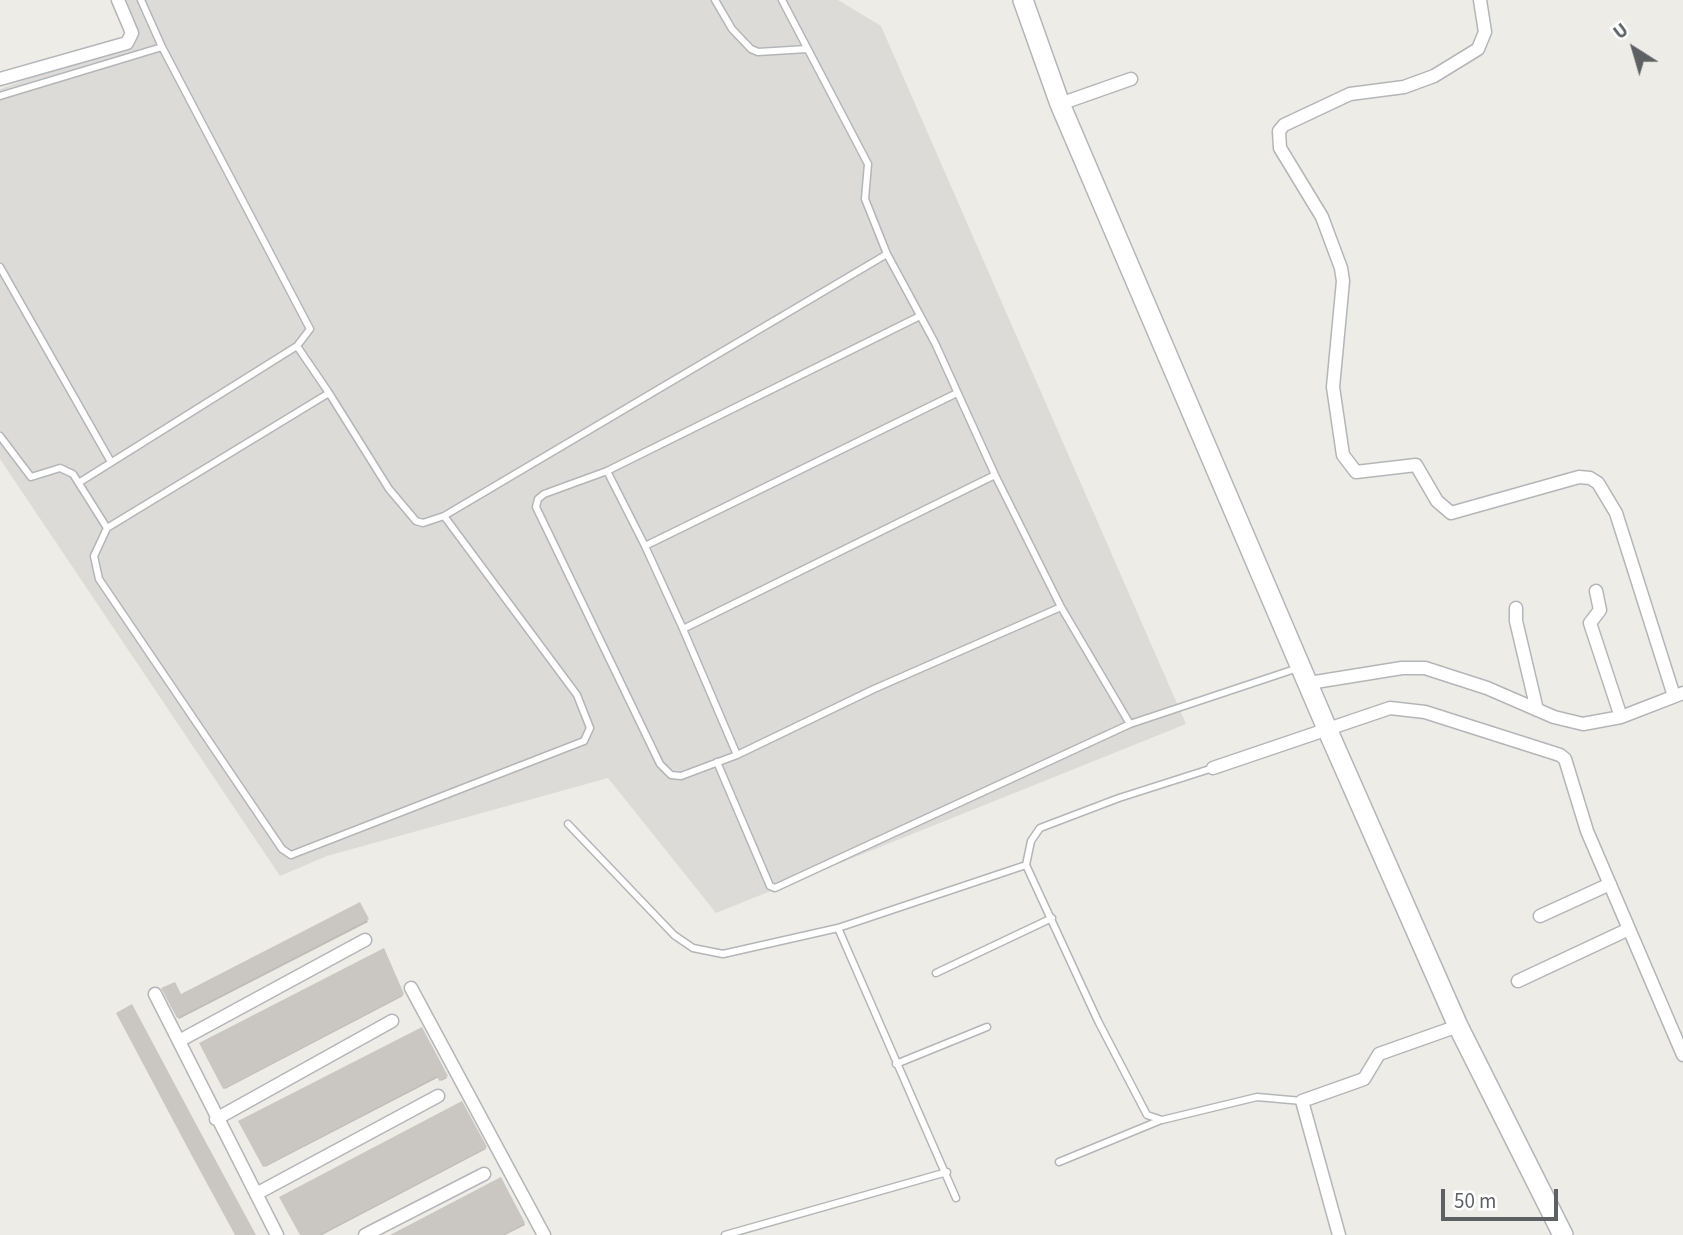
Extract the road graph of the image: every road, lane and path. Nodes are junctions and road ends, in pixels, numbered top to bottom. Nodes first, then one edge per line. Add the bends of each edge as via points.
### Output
1 (118, 0) edge
2 (141, 0) edge
3 (715, 0) edge
4 (782, 0) edge
5 (1023, 0) edge
6 (1480, 0) edge
7 (162, 47) junction
8 (807, 49) junction
9 (0, 79) edge
10 (1131, 79) dead end
11 (0, 96) edge
12 (1060, 104) junction
13 (887, 254) junction
14 (0, 267) edge
15 (920, 316) junction
16 (297, 346) junction
17 (329, 393) junction
18 (957, 393) junction
19 (0, 436) edge
20 (111, 462) junction
21 (607, 471) junction
22 (995, 475) junction
23 (80, 482) junction
24 (443, 516) junction
25 (107, 528) junction
26 (645, 546) junction
27 (1596, 591) dead end
28 (1061, 607) junction
29 (1516, 608) dead end
30 (683, 629) junction
31 (1308, 682) junction
32 (1679, 694) edge
33 (1537, 710) junction
34 (1621, 717) junction
35 (1130, 724) junction
36 (1325, 724) junction
37 (737, 755) junction
38 (717, 762) junction
39 (1213, 768) joint
40 (568, 824) dead end
41 (1026, 865) junction
42 (1610, 884) junction
43 (1540, 916) dead end
44 (1052, 918) junction
45 (838, 928) junction
46 (1629, 929) junction
47 (365, 940) dead end
48 (936, 973) dead end
49 (1518, 981) dead end
50 (411, 988) dead end
51 (155, 994) dead end
52 (393, 1021) dead end
53 (1458, 1026) junction
54 (987, 1027) dead end
55 (179, 1041) junction
56 (1683, 1055) edge
57 (896, 1064) junction
58 (438, 1096) dead end
59 (1302, 1101) junction
60 (216, 1119) junction
61 (1162, 1120) junction
62 (1059, 1161) dead end
63 (947, 1172) junction
64 (484, 1174) dead end
65 (256, 1194) junction
66 (956, 1198) dead end
67 (277, 1235) edge
68 (365, 1235) edge
69 (544, 1235) edge
70 (724, 1235) edge
71 (1339, 1235) edge
72 (1563, 1235) edge

1 - 9 street via 132,33 127,43
2 - 7 lane
3 - 8 lane via 751,49
4 - 8 lane
5 - 12 street
6 - 32 street via 1485,32 1478,49 1434,76 1404,87 1350,94 1279,131 1280,148 1322,217 1341,268 1333,387 1343,455 1356,472 1416,465 1437,501 1451,513 1578,477 1598,483 1616,513
7 - 11 lane
7 - 16 lane via 309,323 308,334
8 - 13 lane via 868,164 865,199
10 - 12 street
12 - 31 street
13 - 15 lane
13 - 24 lane
14 - 20 lane
15 - 18 lane
15 - 21 lane
16 - 17 lane
16 - 20 lane
17 - 24 lane via 411,517 423,523
17 - 25 lane
18 - 22 lane
18 - 26 lane
19 - 23 lane via 31,477 60,468
20 - 23 lane
21 - 26 lane
21 - 38 lane via 544,494 536,507 664,770 681,776
22 - 28 lane
22 - 30 lane
23 - 25 lane
24 - 25 lane via 576,695 590,722 588,735 584,741 295,855 282,849 100,579 94,556
26 - 30 lane
27 - 34 street via 1600,610 1590,623
28 - 35 lane
28 - 37 lane via 908,673
29 - 33 street
30 - 37 lane
31 - 33 street via 1425,668
31 - 35 lane
31 - 36 street
32 - 34 street
33 - 34 street via 1583,724
35 - 38 lane via 775,888 770,886
36 - 39 street
36 - 42 street via 1403,708 1560,755
36 - 53 street
37 - 38 lane
39 - 41 lane via 1040,828 1031,841
40 - 45 lane via 674,935 693,948 723,954
41 - 44 lane
41 - 45 lane
42 - 43 street
42 - 46 street
44 - 48 lane
44 - 61 lane via 1141,1107 1152,1118
45 - 57 lane
46 - 49 street
46 - 56 street
47 - 55 street
50 - 69 street
51 - 55 street
52 - 60 street
53 - 59 street via 1379,1054 1364,1079
53 - 72 street
54 - 57 lane
55 - 60 street
57 - 63 lane
58 - 65 street
59 - 61 lane via 1257,1097
59 - 71 street
60 - 65 street
61 - 62 lane
63 - 66 lane
63 - 70 lane
64 - 68 street
65 - 67 street

